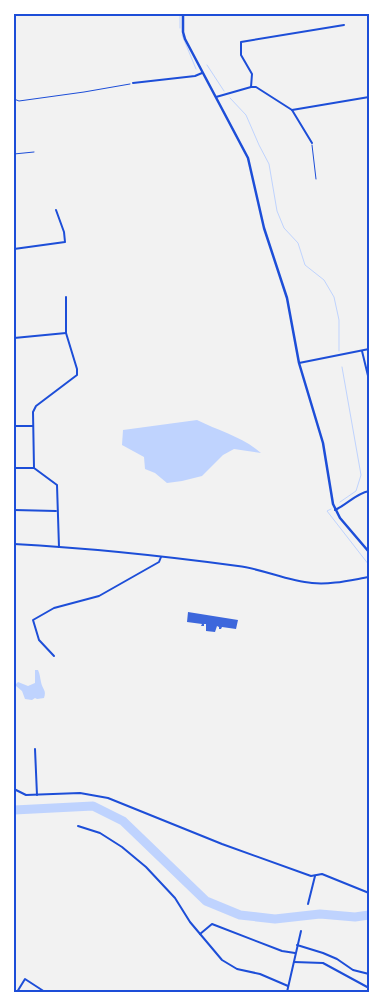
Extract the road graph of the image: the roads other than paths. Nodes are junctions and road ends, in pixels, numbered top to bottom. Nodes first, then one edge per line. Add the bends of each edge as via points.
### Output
1 (183, 14) edge
2 (344, 24) dead end
3 (203, 73) junction
4 (133, 83) road end
5 (251, 87) junction
6 (369, 97) edge
7 (216, 98) junction
8 (292, 110) junction
9 (312, 143) road end
10 (56, 210) dead end
11 (14, 249) edge
12 (66, 297) dead end
13 (66, 333) junction
14 (14, 338) edge
15 (369, 349) edge
16 (362, 350) junction
17 (299, 362) junction
18 (369, 380) edge
19 (14, 426) edge
20 (33, 426) junction
21 (14, 468) edge
22 (34, 468) junction
23 (369, 491) edge
24 (14, 510) edge
25 (335, 510) junction
26 (57, 511) junction
27 (14, 544) edge
28 (59, 547) junction
29 (369, 552) edge
30 (161, 557) junction
31 (369, 577) edge
32 (54, 656) dead end
33 (35, 749) dead end
34 (14, 789) edge
35 (37, 795) junction
36 (78, 826) dead end
37 (315, 876) junction
38 (369, 893) edge
39 (308, 904) dead end
40 (301, 931) dead end
41 (200, 934) junction
42 (297, 945) junction
43 (295, 953) junction
44 (294, 962) junction
45 (369, 974) edge
46 (288, 986) junction
47 (369, 988) edge
48 (17, 992) edge
49 (45, 992) edge
50 (287, 992) edge

1 - 3 street via 185,39
2 - 5 street via 241,42 241,55 252,74
3 - 4 street
3 - 7 street
5 - 7 street
5 - 8 street
6 - 8 street
7 - 17 street via 248,158 264,228 286,298
8 - 9 street
10 - 11 street via 65,242
12 - 13 street
13 - 14 street
13 - 20 street via 77,375 36,406
15 - 16 street
16 - 17 street
16 - 18 street
17 - 25 street via 323,443
19 - 20 street
20 - 22 street
21 - 22 street
22 - 26 street via 57,484
23 - 25 street
24 - 26 street
25 - 29 street
26 - 28 street
27 - 28 street
28 - 30 street
30 - 31 street via 241,566 313,583
30 - 32 street via 159,562 99,596 54,608 33,620 39,640
33 - 35 street
34 - 35 street via 26,795
35 - 37 street via 80,793 108,798 222,844
36 - 41 street via 100,833 146,867 175,898
37 - 38 street via 322,874
37 - 39 street
40 - 42 street
41 - 43 street via 212,924
41 - 46 street via 229,965
42 - 43 street
42 - 45 street
43 - 44 street
44 - 46 street
44 - 47 street via 323,963
46 - 50 street
48 - 49 street via 25,979

